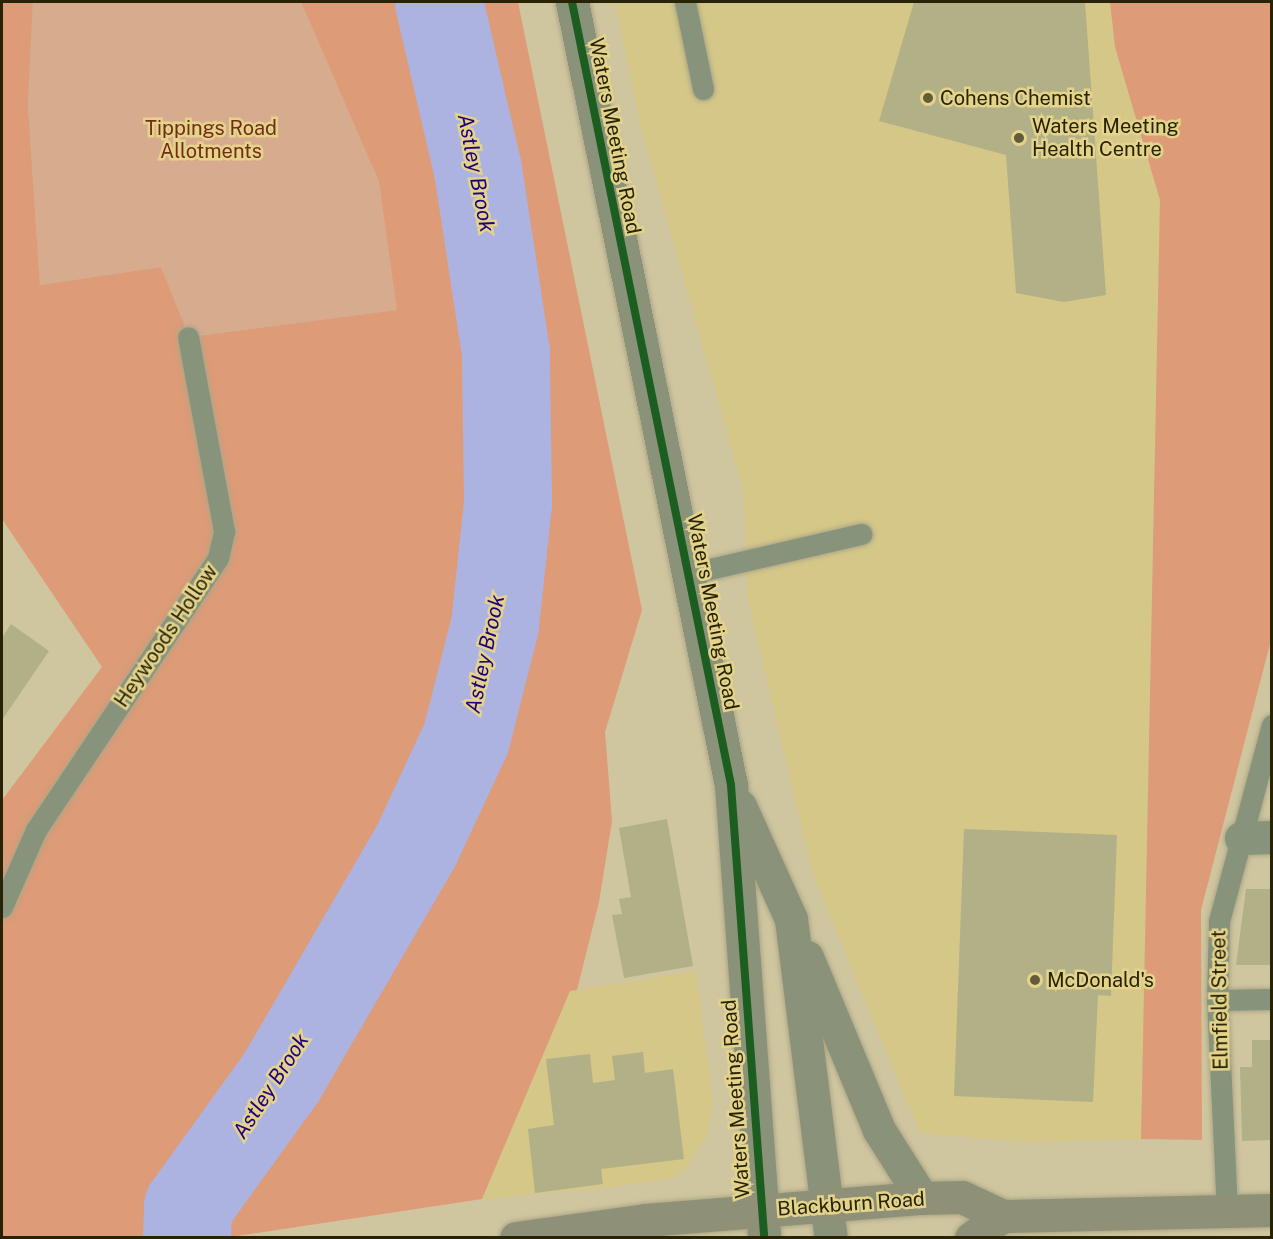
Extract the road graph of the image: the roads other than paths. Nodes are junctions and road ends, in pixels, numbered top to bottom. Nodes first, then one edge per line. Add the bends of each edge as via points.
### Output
1 (572, 2) edge
2 (685, 2) edge
3 (703, 90) dead end
4 (188, 337) dead end
5 (861, 534) dead end
6 (688, 574) junction
7 (1272, 725) edge
8 (731, 785) junction
9 (1256, 837) edge
10 (2, 907) edge
11 (791, 919) junction
12 (1272, 999) edge
13 (1218, 1000) junction
14 (922, 1198) junction
15 (1227, 1210) junction
16 (1272, 1210) edge
17 (1003, 1216) junction
18 (829, 1222) edge
19 (763, 1224) edge
20 (516, 1238) edge
21 (971, 1238) edge

1 - 6 street, Waters Meeting Road
2 - 3 lane
4 - 10 lane, Heywoods Hollow via 224,531 218,558 36,830
5 - 6 lane
6 - 8 street, Waters Meeting Road
7 - 9 lane, Elmfield Street
8 - 11 street, Waters Meeting Road
8 - 19 street, Waters Meeting Road
9 - 13 lane, Elmfield Street via 1219,921
11 - 14 street via 879,1130
11 - 18 street, Waters Meeting Road
12 - 13 lane
13 - 15 lane, Elmfield Street
14 - 17 highway, Blackburn Road via 962,1197
14 - 18 highway, Blackburn Road
15 - 16 highway, Blackburn Road
15 - 17 highway, Blackburn Road
17 - 21 highway
18 - 19 highway, Blackburn Road
19 - 20 highway, Blackburn Road

